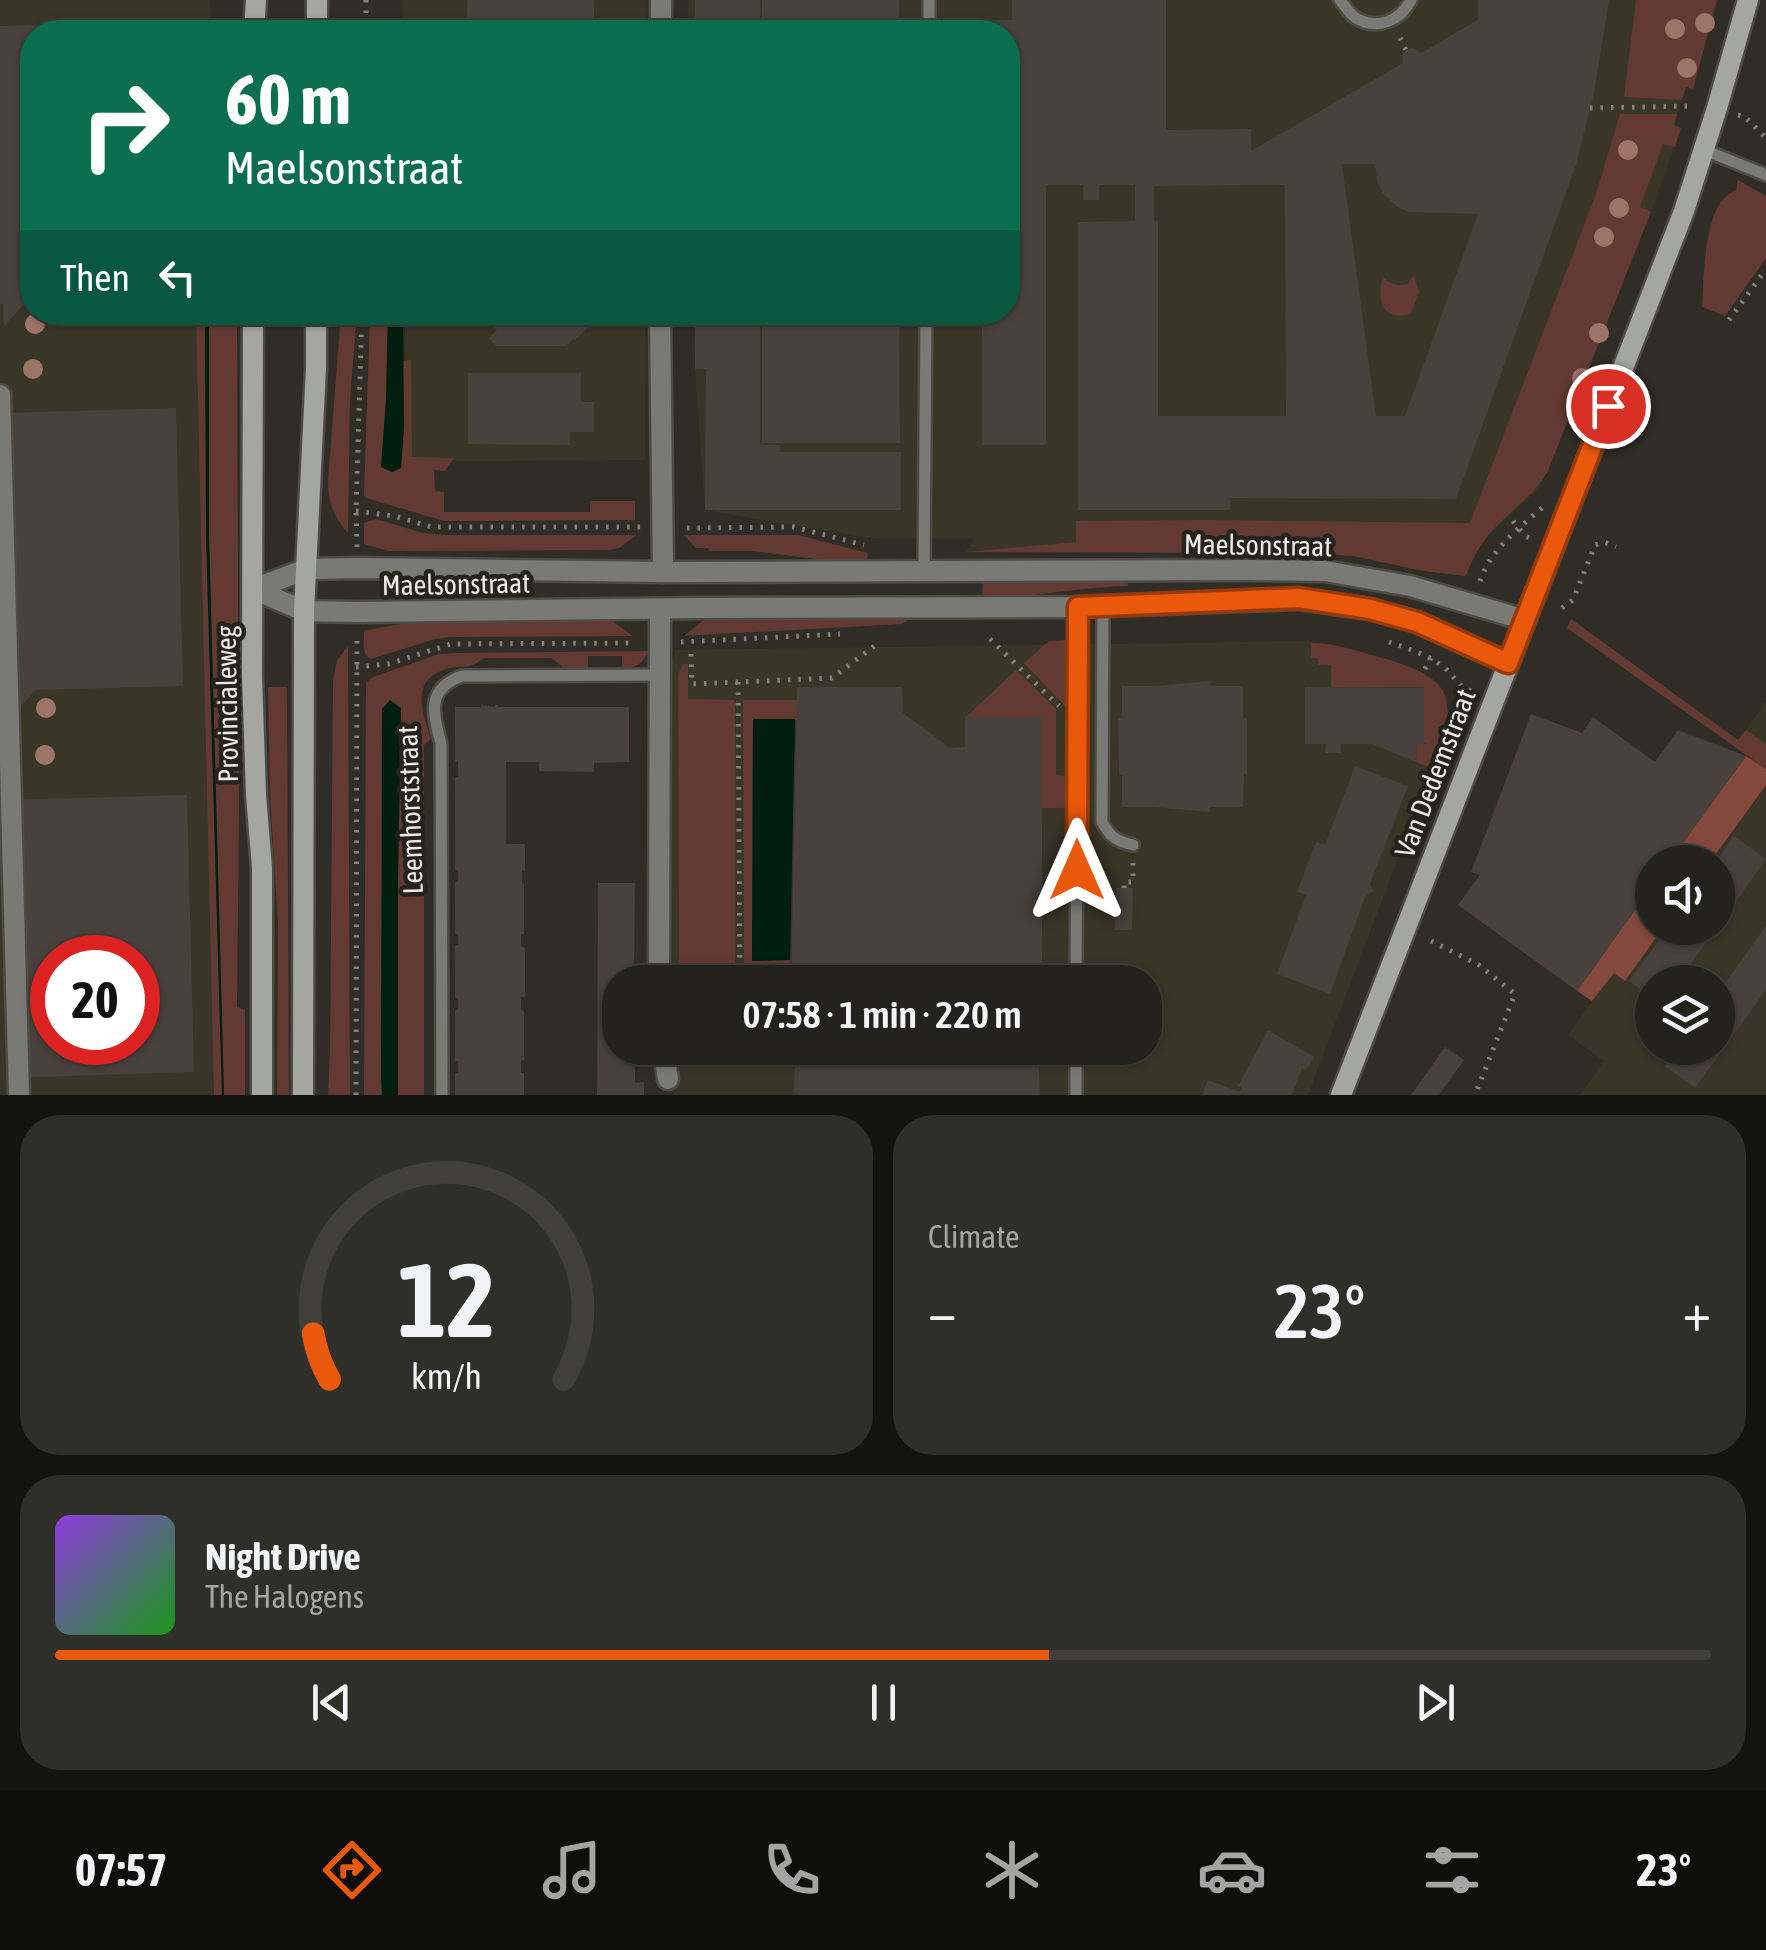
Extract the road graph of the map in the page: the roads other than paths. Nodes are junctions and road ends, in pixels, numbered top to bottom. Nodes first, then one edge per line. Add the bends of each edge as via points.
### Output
1 (1340, 0) edge
2 (1411, 0) edge
3 (1748, 0) edge
4 (1704, 150) junction
5 (1766, 174) edge
6 (253, 325) edge
7 (316, 325) edge
8 (660, 325) edge
9 (926, 325) edge
10 (0, 395) edge
11 (307, 569) junction
12 (662, 572) junction
13 (924, 572) junction
14 (253, 588) junction
15 (1102, 606) junction
16 (1078, 607) junction
17 (660, 609) junction
18 (304, 610) junction
19 (1525, 620) junction
20 (1508, 663) junction
21 (660, 675) junction
22 (5, 750) edge
23 (1133, 845) road end
24 (659, 965) edge
25 (1076, 965) edge
26 (666, 1065) edge
27 (1076, 1065) edge
28 (668, 1079) dead end
29 (20, 1095) edge
30 (262, 1095) edge
31 (303, 1095) edge
32 (442, 1095) edge
33 (1076, 1095) edge
34 (1341, 1095) edge

1 - 2 lane via 1355,18 1374,23 1392,22
3 - 4 main road, Van Dedemstraat
4 - 5 lane
4 - 19 main road, Van Dedemstraat
6 - 14 main road, Provincialeweg
7 - 11 main road
8 - 12 street
9 - 13 lane
10 - 22 street
11 - 12 street, Maelsonstraat
11 - 14 street, Maelsonstraat
11 - 18 main road
12 - 13 street, Maelsonstraat
13 - 19 street, Maelsonstraat via 1325,572 1410,586
14 - 18 street, Maelsonstraat
14 - 30 main road, Provincialeweg
15 - 16 street, Maelsonstraat
15 - 20 street, Maelsonstraat via 1299,598 1417,622
15 - 23 lane via 1102,822 1118,842
16 - 17 street, Maelsonstraat
16 - 25 lane
17 - 18 street, Maelsonstraat
17 - 21 street
18 - 31 main road
19 - 20 main road, Van Dedemstraat
20 - 34 main road, Van Dedemstraat
21 - 24 street
21 - 32 lane, Leemhorststraat via 462,676 439,692 433,705 441,742
22 - 29 street
26 - 28 street
27 - 33 lane

